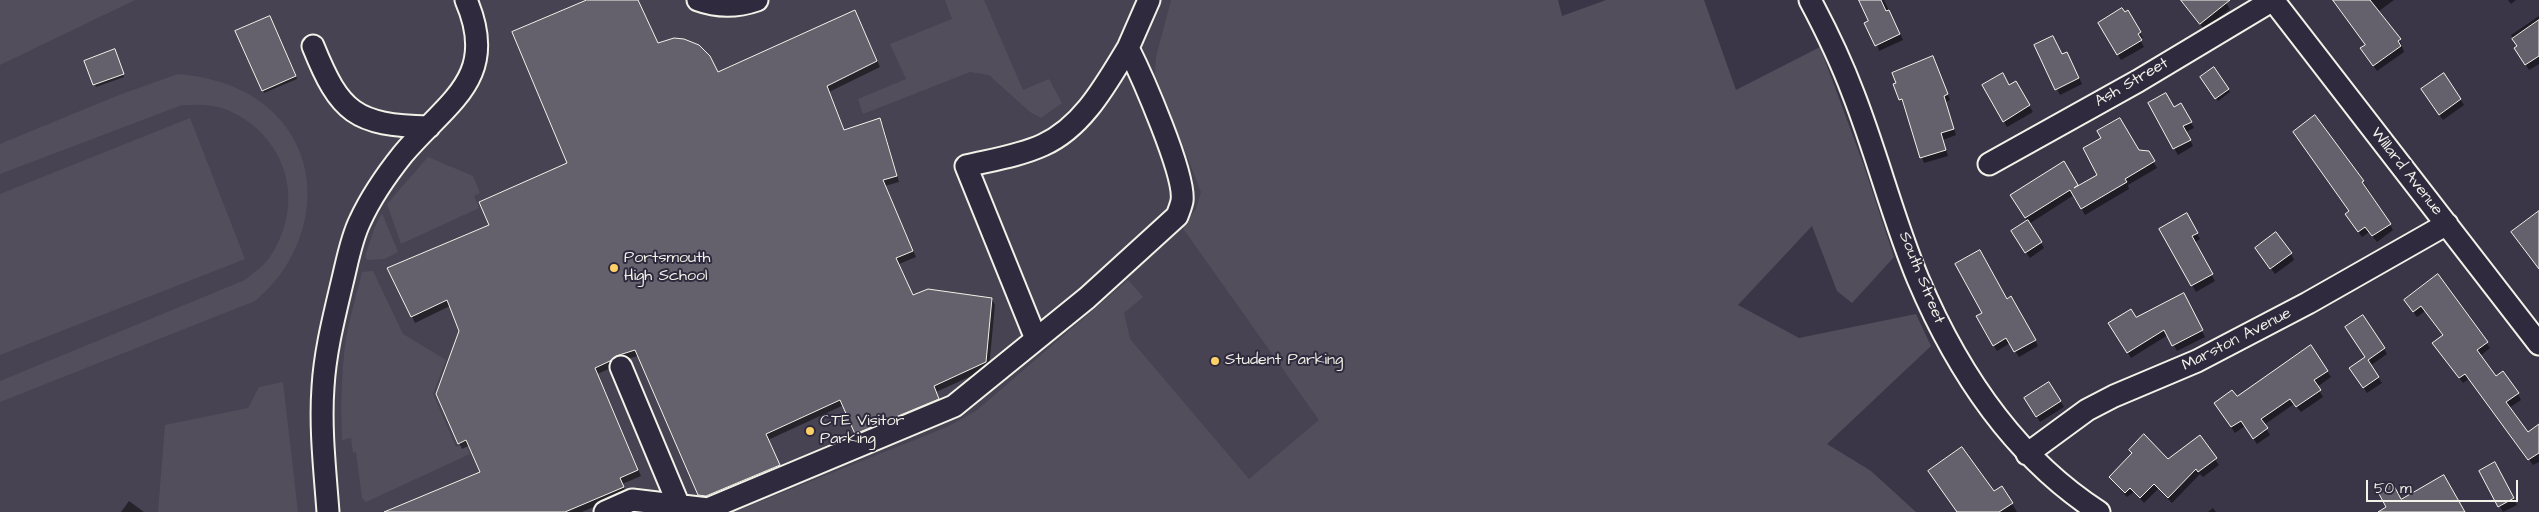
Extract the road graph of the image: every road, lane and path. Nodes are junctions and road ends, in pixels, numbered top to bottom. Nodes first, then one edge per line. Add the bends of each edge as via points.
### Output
1 (466, 0) edge
2 (698, 0) edge
3 (757, 0) edge
4 (1149, 0) edge
5 (1810, 0) edge
6 (2273, 0) edge
7 (313, 46) dead end
8 (1128, 48) junction
9 (429, 127) junction
10 (1989, 164) dead end
11 (2447, 224) junction
12 (1036, 339) junction
13 (2539, 344) edge
14 (621, 367) dead end
15 (2028, 454) junction
16 (680, 508) junction
17 (328, 512) edge
18 (605, 512) edge
19 (2099, 512) edge

1 - 9 street via 477,29 472,72 455,101
2 - 3 street via 728,6
4 - 8 street
5 - 15 street, South Street via 1853,92 1918,278 1936,320 1990,409
6 - 10 street, Ash Street via 2138,81
6 - 11 street, Willard Avenue
7 - 9 street via 333,90 347,107 365,117 394,126
8 - 12 street via 1143,78 1180,179 1182,200 1178,216
8 - 12 street via 1099,95 1065,131 1028,150 966,166
9 - 17 street via 403,155 375,194 359,222 346,266 323,386
11 - 13 street, Willard Avenue
11 - 15 street, Marston Avenue via 2197,362 2087,410
12 - 16 street via 954,406 708,510
14 - 16 street
15 - 19 street, South Street via 2055,481
16 - 18 street via 632,500

